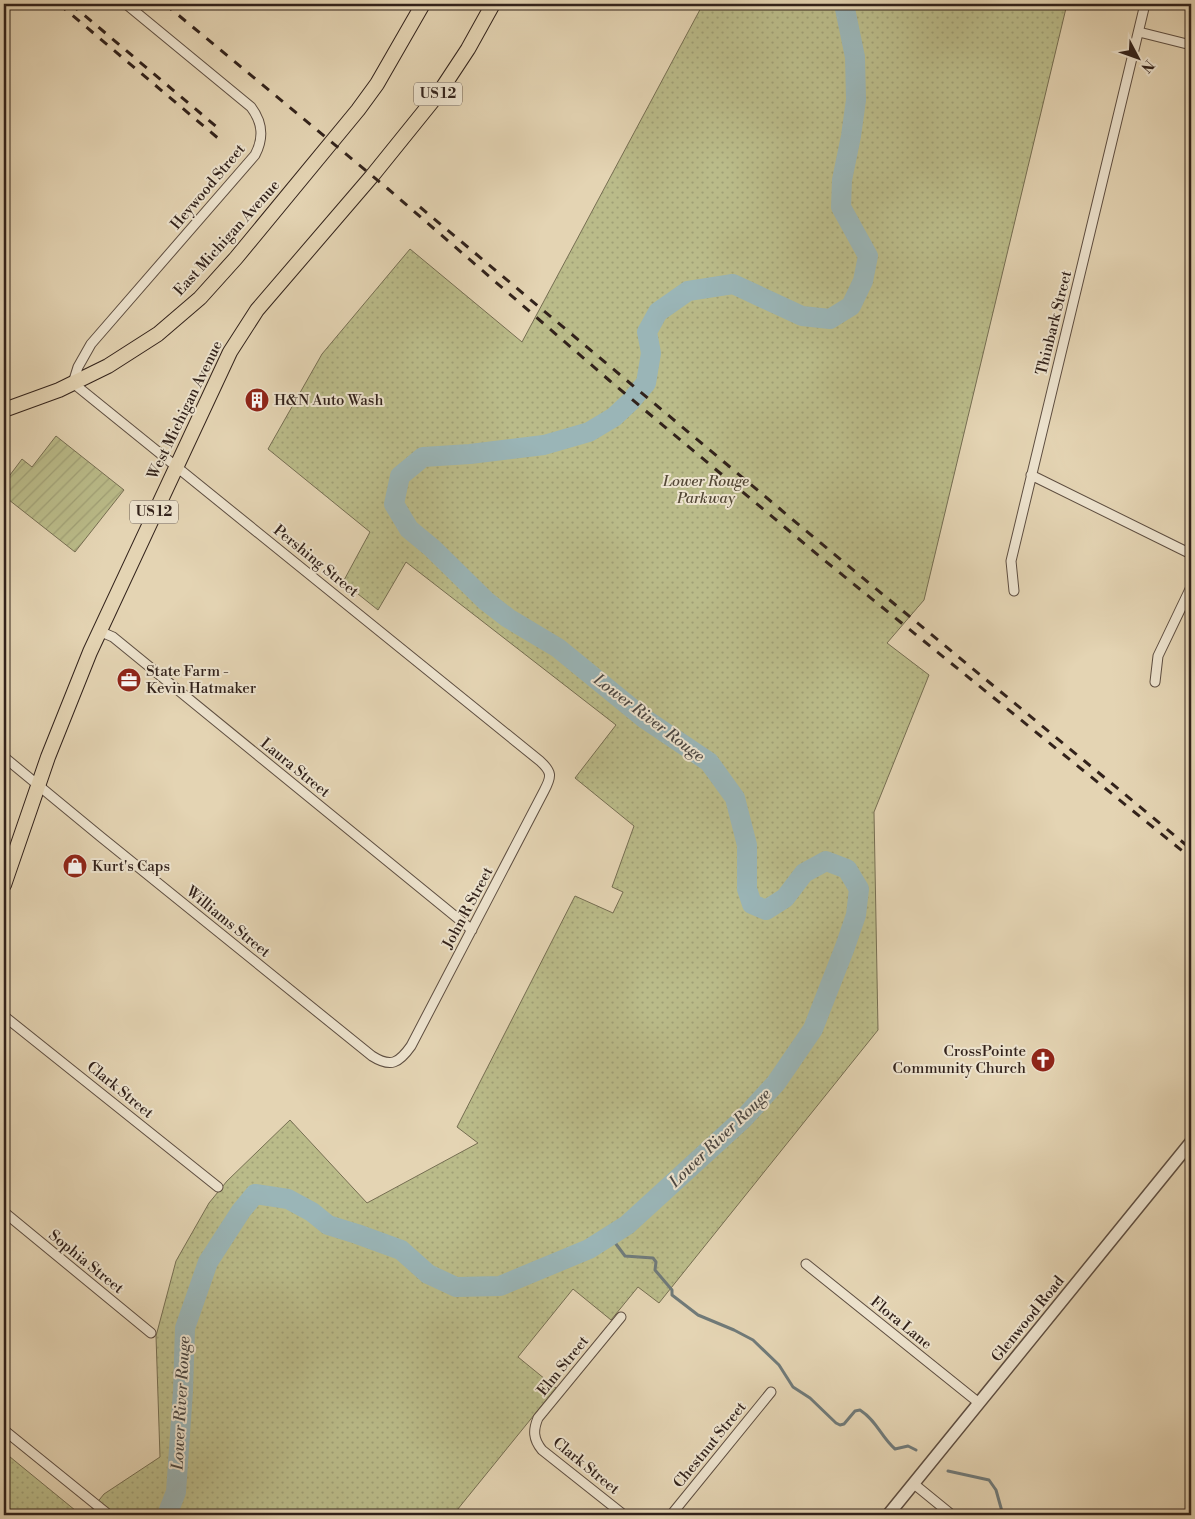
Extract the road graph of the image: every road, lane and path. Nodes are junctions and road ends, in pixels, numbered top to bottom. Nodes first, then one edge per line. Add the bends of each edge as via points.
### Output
1 (126, 4) edge
2 (423, 4) edge
3 (493, 4) edge
4 (1145, 4) edge
5 (1139, 32) junction
6 (1191, 45) edge
7 (73, 383) junction
8 (4, 410) edge
9 (176, 466) junction
10 (1031, 475) junction
11 (1191, 554) edge
12 (1191, 587) edge
13 (1014, 592) dead end
14 (99, 631) junction
15 (1155, 682) dead end
16 (4, 757) edge
17 (540, 761) joint
18 (38, 784) junction
19 (4, 885) edge
20 (472, 930) junction
21 (4, 1016) edge
22 (393, 1062) joint
23 (1191, 1142) edge
24 (218, 1187) dead end
25 (4, 1212) edge
26 (806, 1264) dead end
27 (621, 1317) dead end
28 (151, 1333) dead end
29 (771, 1392) dead end
30 (979, 1403) junction
31 (4, 1430) edge
32 (534, 1435) joint
33 (914, 1484) junction
34 (109, 1515) edge
35 (624, 1515) edge
36 (671, 1515) edge
37 (888, 1515) edge
38 (952, 1515) edge

1 - 7 street, Heywood Street via 251,107 260,123 261,141 255,156 91,344
2 - 7 main road, East Michigan Avenue via 377,84 358,110 200,298 158,334 108,366
3 - 9 main road, West Michigan Avenue / US 12 via 439,92 257,310 230,352
4 - 5 street, Thinbark Street
5 - 6 street
5 - 10 street, Thinbark Street
7 - 8 main road, East Michigan Avenue
7 - 9 street, Pershing Street
9 - 14 main road, West Michigan Avenue / US 12
9 - 17 street, Pershing Street
10 - 11 street
10 - 13 street, Thinbark Street via 1011,561
12 - 15 street via 1158,656
14 - 18 main road, West Michigan Avenue / US 12
14 - 20 street, Laura Street via 113,637
16 - 18 street, Williams Street
17 - 20 street, John R Street via 550,771 548,784
18 - 19 main road, West Michigan Avenue / US 12
18 - 22 street, Williams Street via 372,1056
20 - 22 street, John R Street via 412,1046
21 - 24 street, Clark Street
23 - 30 street, Glenwood Road
25 - 28 street, Sophia Street
26 - 30 street, Flora Lane
27 - 32 street, Elm Street via 538,1418
29 - 36 street, Chestnut Street
30 - 33 street, Glenwood Road
31 - 34 street
32 - 35 street, Clark Street via 542,1450
33 - 37 street, Glenwood Road
33 - 38 street

